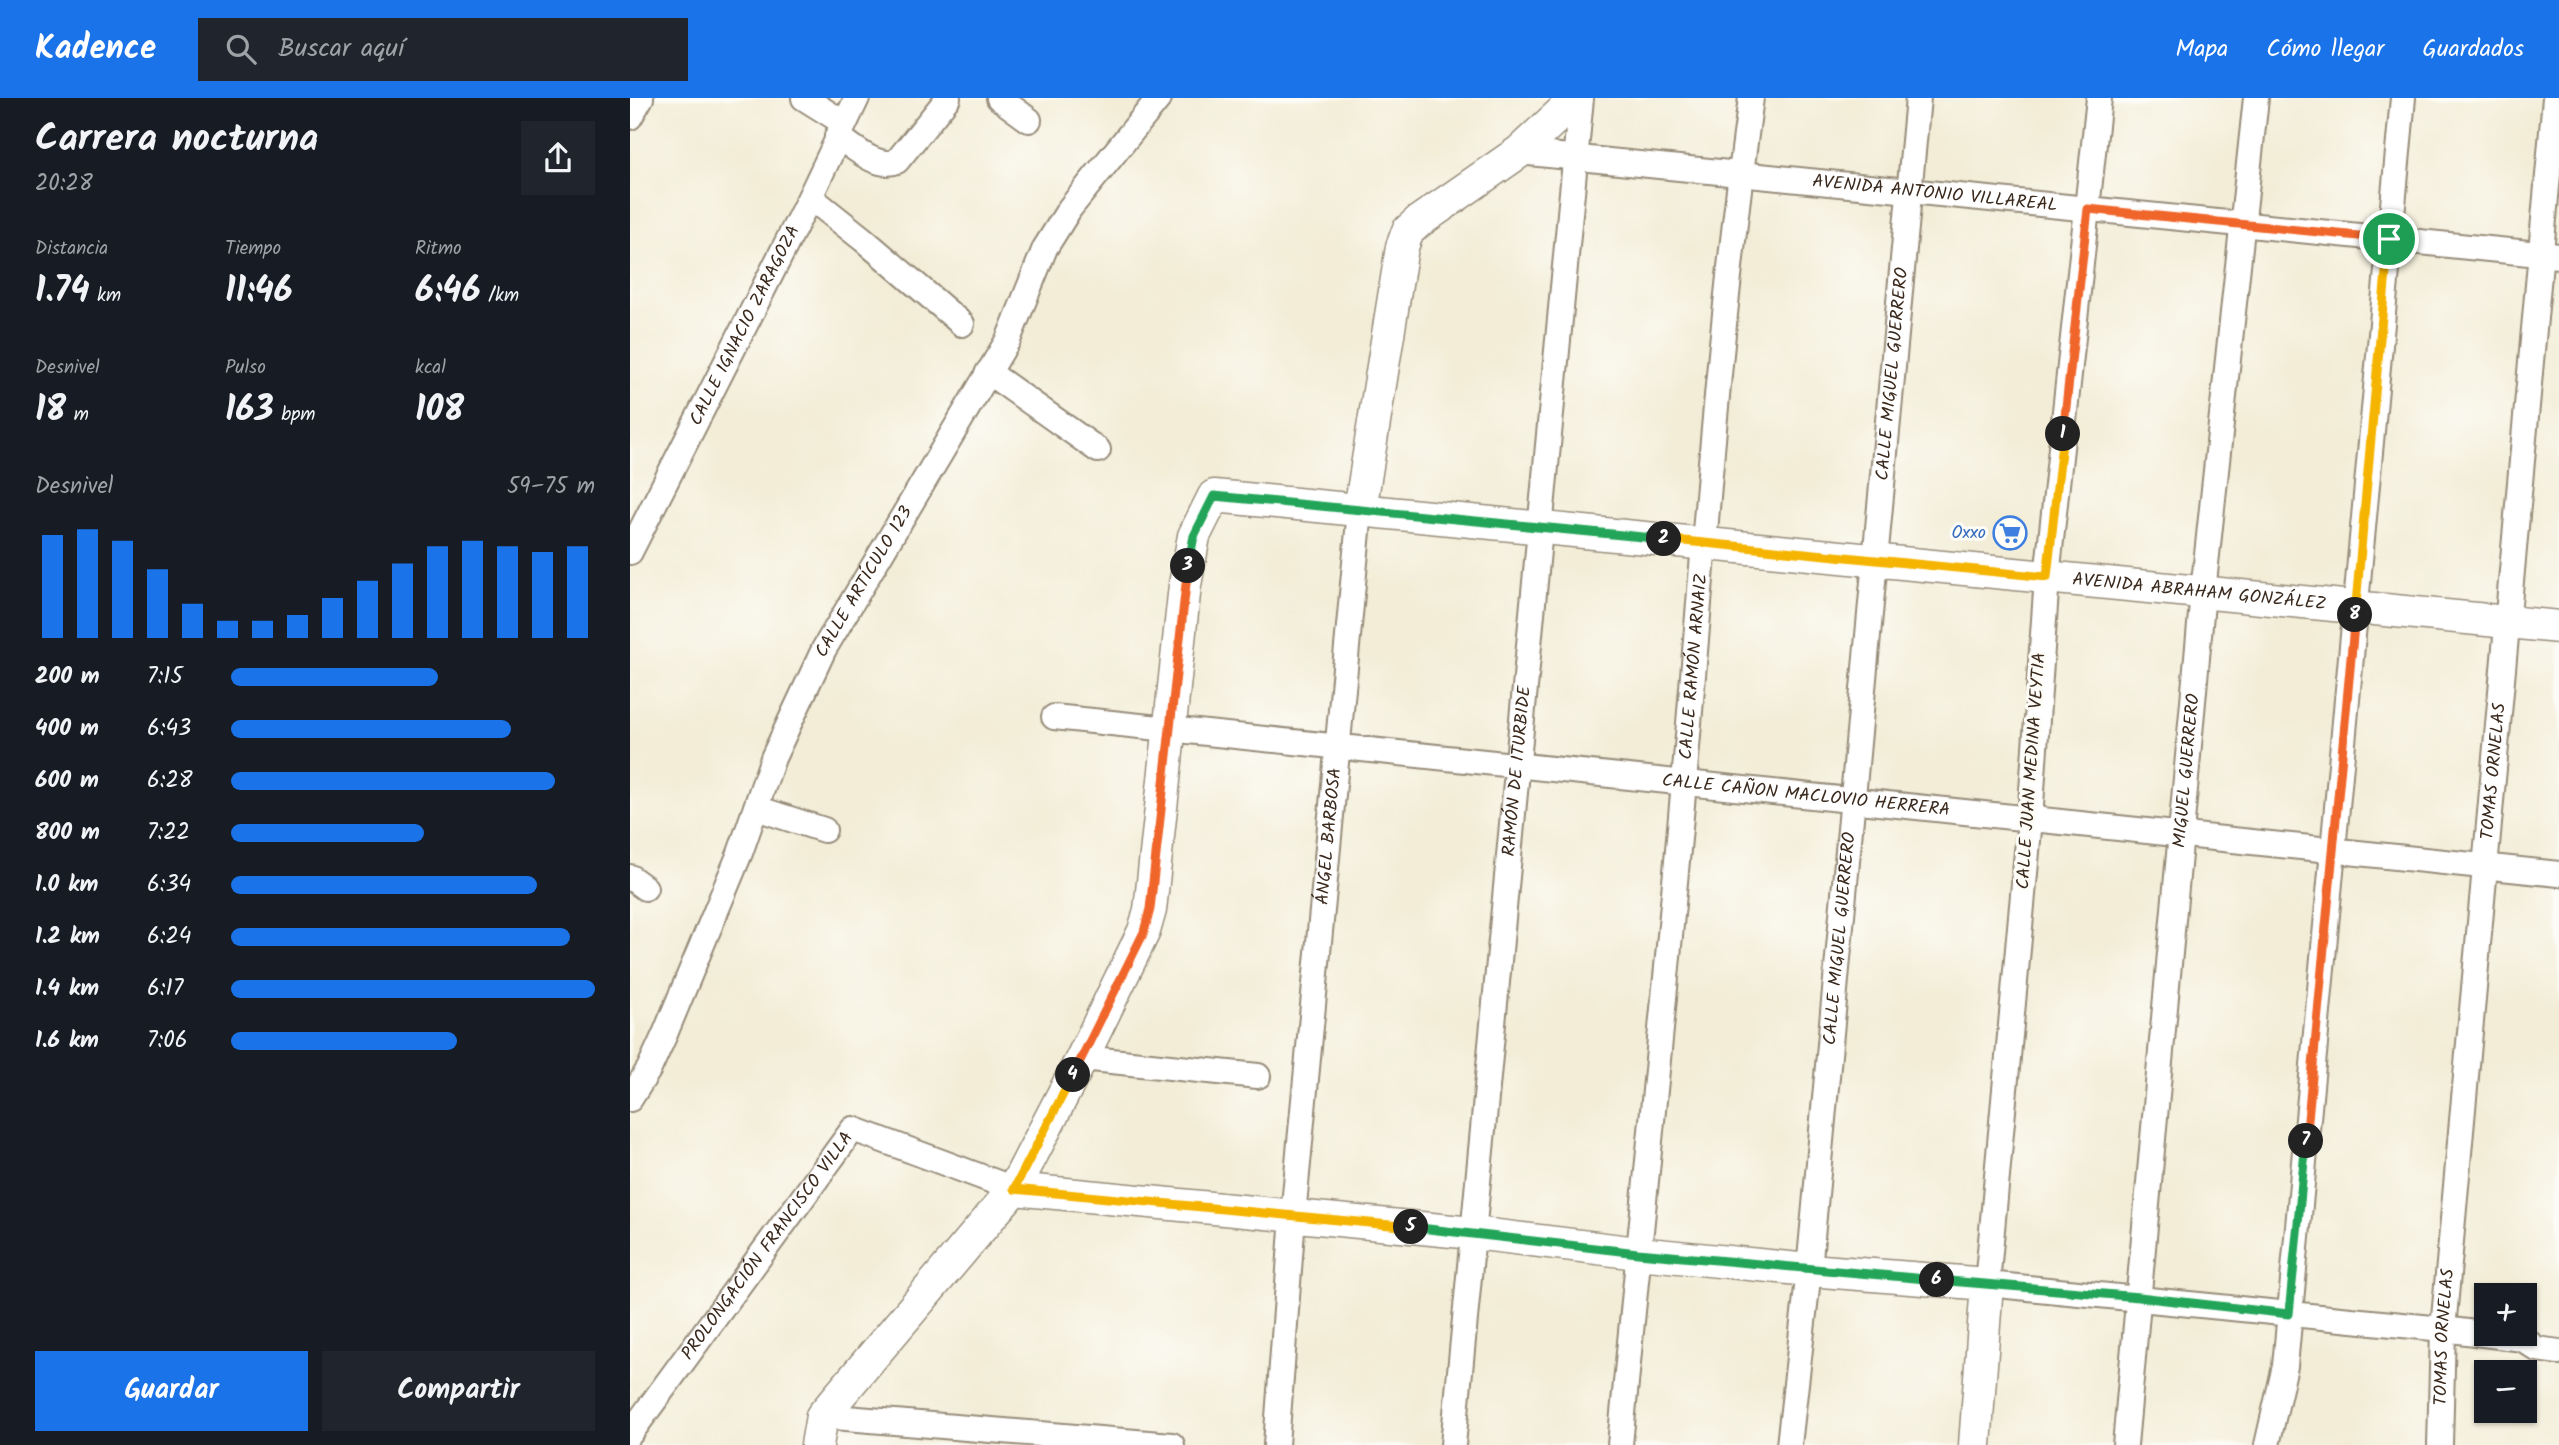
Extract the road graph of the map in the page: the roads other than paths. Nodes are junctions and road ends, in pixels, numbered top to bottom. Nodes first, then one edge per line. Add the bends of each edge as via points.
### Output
1 (641, 98) edge
2 (804, 98) edge
3 (857, 98) edge
4 (948, 98) edge
5 (999, 98) edge
6 (1159, 98) edge
7 (1579, 98) edge
8 (1751, 98) edge
9 (1918, 98) edge
10 (2099, 98) edge
11 (2256, 98) edge
12 (2403, 98) edge
13 (2555, 98) edge
14 (630, 117) edge
15 (1029, 120) dead end
16 (841, 129) junction
17 (1519, 152) junction
18 (1576, 157) junction
19 (1740, 174) junction
20 (1908, 191) junction
21 (810, 197) junction
22 (2088, 209) junction
23 (2243, 224) junction
24 (2389, 239) junction
25 (2549, 255) edge
26 (962, 324) dead end
27 (988, 372) junction
28 (1098, 450) dead end
29 (1360, 510) junction
30 (1540, 527) junction
31 (1702, 543) junction
32 (630, 552) edge
33 (1874, 560) junction
34 (2047, 577) junction
35 (2203, 592) junction
36 (2356, 607) junction
37 (2507, 622) junction
38 (2559, 627) edge
39 (1054, 717) dead end
40 (1171, 728) junction
41 (1338, 746) junction
42 (1518, 765) junction
43 (1684, 782) junction
44 (1854, 800) junction
45 (756, 808) junction
46 (2030, 819) junction
47 (824, 830) dead end
48 (2180, 834) junction
49 (2333, 851) junction
50 (2484, 866) junction
51 (2559, 874) edge
52 (1082, 1058) junction
53 (1258, 1076) dead end
54 (630, 1100) edge
55 (1014, 1189) junction
56 (1293, 1216) junction
57 (1473, 1233) junction
58 (1638, 1253) junction
59 (1809, 1270) junction
60 (1987, 1284) junction
61 (2139, 1297) junction
62 (2289, 1314) junction
63 (2443, 1329) junction
64 (2474, 1333) edge
65 (2537, 1333) edge
66 (2559, 1335) edge
67 (2533, 1346) edge
68 (2559, 1352) edge
69 (819, 1430) edge
70 (630, 1434) edge
71 (1007, 1438) edge
72 (1172, 1445) edge
73 (1276, 1445) edge
74 (1453, 1445) edge
75 (1620, 1445) edge
76 (1789, 1445) edge
77 (1975, 1445) edge
78 (2125, 1445) edge
79 (2267, 1445) edge
80 (2440, 1445) edge

1 - 14 street
2 - 16 street
3 - 16 street, CALLE IGNACIO ZARAGOZA
4 - 16 street via 897,161 888,165
5 - 15 street
6 - 27 street, CALLE ARTÍCULO 123 via 1070,208 1045,248 1008,340
7 - 17 main road
7 - 18 street, RAMÓN DE ITURBIDE
8 - 19 street, CALLE RAMÓN ARNAIZ
9 - 20 street, CALLE MIGUEL GUERRERO
10 - 22 street, CALLE JUAN MEDINA VEYTIA
11 - 23 street, MIGUEL GUERRERO
12 - 24 street
13 - 25 street, TOMAS ORNELAS
16 - 21 street, CALLE IGNACIO ZARAGOZA
17 - 18 street, AVENIDA ANTONIO VILLAREAL
17 - 29 main road, ÁNGEL BARBOSA via 1408,231
18 - 19 street, AVENIDA ANTONIO VILLAREAL
18 - 30 street, RAMÓN DE ITURBIDE
19 - 20 street, AVENIDA ANTONIO VILLAREAL
19 - 31 street, CALLE RAMÓN ARNAIZ
20 - 22 street, AVENIDA ANTONIO VILLAREAL
20 - 33 street, CALLE MIGUEL GUERRERO
21 - 26 street
21 - 32 street, CALLE IGNACIO ZARAGOZA
22 - 23 street, AVENIDA ANTONIO VILLAREAL
22 - 34 street, CALLE JUAN MEDINA VEYTIA
23 - 24 street, AVENIDA ANTONIO VILLAREAL
23 - 35 street, MIGUEL GUERRERO
24 - 25 street, AVENIDA ANTONIO VILLAREAL
24 - 36 street
25 - 37 street, TOMAS ORNELAS
27 - 28 street
27 - 45 street, CALLE ARTÍCULO 123 via 824,649 773,758
29 - 30 main road, AVENIDA ABRAHAM GONZÁLEZ
29 - 40 main road, AVENIDA ABRAHAM GONZÁLEZ via 1214,496 1194,536 1185,584
29 - 41 street, ÁNGEL BARBOSA
30 - 31 main road, AVENIDA ABRAHAM GONZÁLEZ
30 - 42 street, RAMÓN DE ITURBIDE
31 - 33 main road, AVENIDA ABRAHAM GONZÁLEZ
31 - 43 street, CALLE RAMÓN ARNAIZ
33 - 34 main road, AVENIDA ABRAHAM GONZÁLEZ
33 - 44 street, CALLE MIGUEL GUERRERO
34 - 35 main road, AVENIDA ABRAHAM GONZÁLEZ
34 - 46 street, CALLE JUAN MEDINA VEYTIA
35 - 36 main road, AVENIDA ABRAHAM GONZÁLEZ
35 - 48 street, MIGUEL GUERRERO
36 - 37 main road, AVENIDA ABRAHAM GONZÁLEZ
36 - 49 street
37 - 38 main road, AVENIDA ABRAHAM GONZÁLEZ
37 - 50 street, TOMAS ORNELAS
39 - 40 street, CALLE CAÑON MACLOVIO HERRERA
40 - 41 street, CALLE CAÑON MACLOVIO HERRERA
40 - 52 main road via 1144,932
41 - 42 street, CALLE CAÑON MACLOVIO HERRERA
41 - 56 street, ÁNGEL BARBOSA
42 - 43 street, CALLE CAÑON MACLOVIO HERRERA
42 - 57 street, RAMÓN DE ITURBIDE
43 - 44 street, CALLE CAÑON MACLOVIO HERRERA
43 - 58 street, CALLE RAMÓN ARNAIZ
44 - 46 street, CALLE CAÑON MACLOVIO HERRERA
44 - 59 street, CALLE MIGUEL GUERRERO
45 - 47 street
45 - 54 street, CALLE ARTÍCULO 123 via 665,1034
46 - 48 street, CALLE CAÑON MACLOVIO HERRERA
46 - 60 street, CALLE JUAN MEDINA VEYTIA
48 - 49 street, CALLE CAÑON MACLOVIO HERRERA
48 - 61 street, MIGUEL GUERRERO
49 - 50 street, CALLE CAÑON MACLOVIO HERRERA
49 - 62 street
50 - 51 street, CALLE CAÑON MACLOVIO HERRERA
50 - 63 street, TOMAS ORNELAS
52 - 53 street
52 - 55 main road
55 - 56 main road
55 - 69 main road
55 - 70 street, PROLONGACIÓN FRANCISCO VILLA via 853,1129
56 - 57 main road
56 - 73 street, ÁNGEL BARBOSA
57 - 58 main road
57 - 74 street, RAMÓN DE ITURBIDE
58 - 59 main road
58 - 75 street, CALLE RAMÓN ARNAIZ
59 - 60 main road
59 - 76 street, CALLE MIGUEL GUERRERO
60 - 61 street
60 - 77 main road, CALLE JUAN MEDINA VEYTIA
61 - 62 street
61 - 78 street, MIGUEL GUERRERO
62 - 63 street
62 - 79 street via 2285,1366
63 - 64 street
63 - 80 street, TOMAS ORNELAS
65 - 66 street
67 - 68 street
69 - 71 street
71 - 72 street

